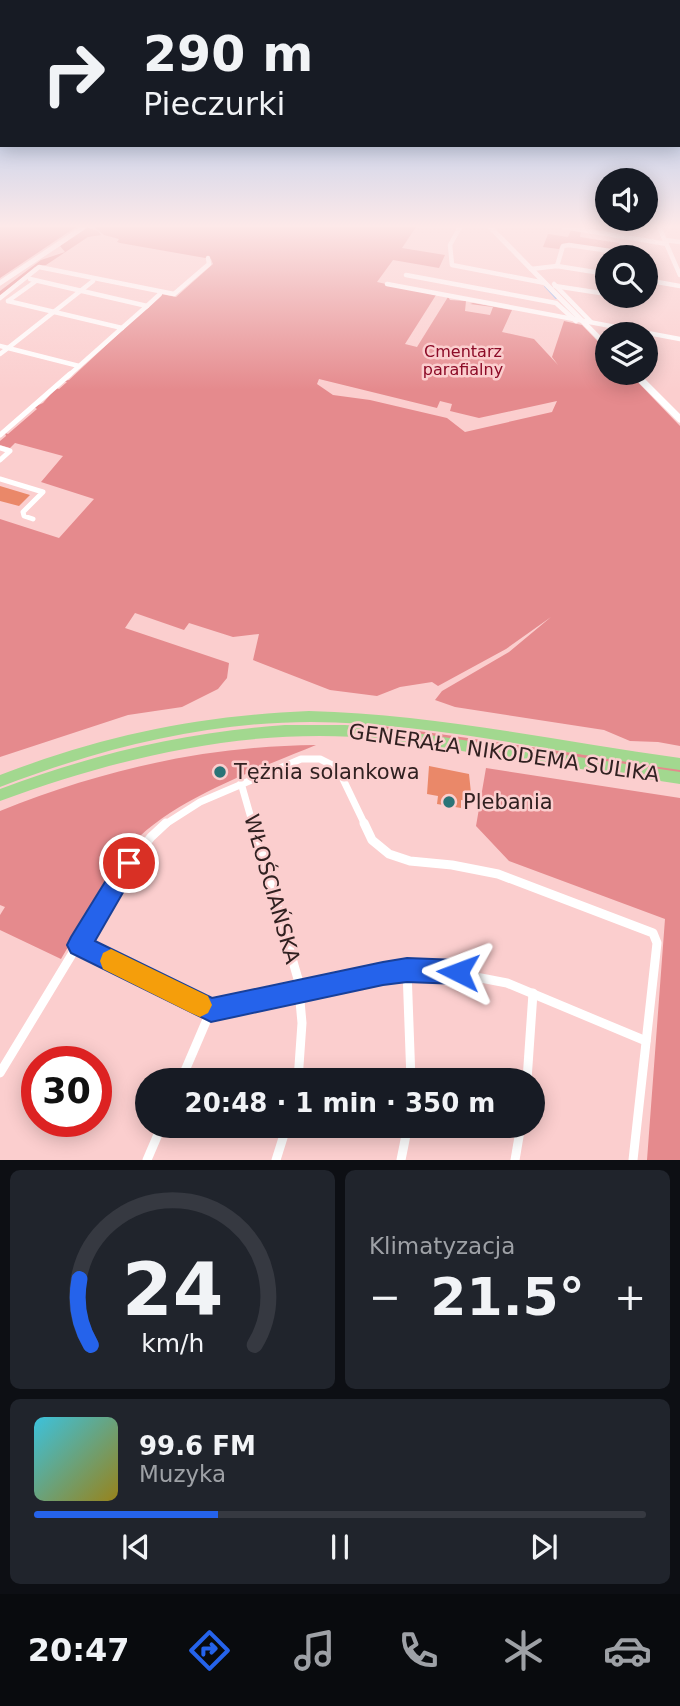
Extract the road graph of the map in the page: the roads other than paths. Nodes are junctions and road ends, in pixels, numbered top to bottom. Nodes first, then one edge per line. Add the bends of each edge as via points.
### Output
1 (20, 281) edge
2 (36, 281) joint
3 (93, 281) dead end
4 (109, 281) edge
5 (189, 281) edge
6 (438, 281) edge
7 (535, 281) edge
8 (545, 283) joint
9 (658, 283) edge
10 (387, 284) dead end
11 (680, 286) edge
12 (81, 291) junction
13 (595, 292) edge
14 (160, 294) dead end
15 (0, 298) edge
16 (147, 306) junction
17 (54, 312) junction
18 (579, 321) junction
19 (590, 322) junction
20 (122, 328) junction
21 (595, 335) edge
22 (680, 339) edge
23 (0, 346) edge
24 (8, 348) junction
25 (0, 354) edge
26 (79, 366) junction
27 (646, 385) edge
28 (680, 419) edge
29 (0, 435) edge
30 (0, 448) edge
31 (0, 460) edge
32 (0, 478) edge
33 (33, 519) dead end
34 (351, 718) junction
35 (336, 730) junction
36 (680, 764) edge
37 (680, 778) edge
38 (0, 780) edge
39 (241, 783) junction
40 (0, 795) edge
41 (79, 945) junction
42 (407, 970) junction
43 (300, 990) junction
44 (533, 993) junction
45 (211, 1010) junction
46 (646, 1041) junction
47 (186, 1068) edge
48 (299, 1068) edge
49 (411, 1068) edge
50 (528, 1068) edge
51 (0, 1073) edge
52 (156, 1138) edge
53 (283, 1138) edge
54 (405, 1138) edge
55 (519, 1138) edge
56 (147, 1160) edge
57 (276, 1160) edge
58 (401, 1160) edge
59 (515, 1160) edge
60 (633, 1160) edge

1 - 15 street
2 - 12 street
2 - 17 street via 8,301
3 - 12 street
4 - 5 street via 172,295
6 - 18 street via 556,303
7 - 8 street
8 - 18 street
9 - 11 street
10 - 18 street
12 - 16 street
12 - 17 street
13 - 19 street via 554,285
14 - 16 street
16 - 20 street
17 - 20 street
17 - 24 street
18 - 19 street
18 - 21 street
19 - 22 street
20 - 26 street
23 - 24 street
24 - 25 street
24 - 26 street
26 - 29 street
27 - 28 street
30 - 31 street via 10,451
32 - 33 street via 43,492 22,514
34 - 35 highway via 356,721 354,726
34 - 36 highway, GENERAŁA NIKODEMA SULIKA
34 - 38 highway, GENERAŁA NIKODEMA SULIKA via 267,719 186,728 80,753
35 - 37 highway, GENERAŁA NIKODEMA SULIKA
35 - 40 highway, GENERAŁA NIKODEMA SULIKA via 265,732 170,744 80,766
39 - 41 street via 187,809 151,837 117,880
39 - 43 street, WŁOŚCIAŃSKA
39 - 46 street via 301,759 328,762 341,775 372,840 389,854 498,874 653,933 657,943
41 - 45 street
41 - 51 street
42 - 43 street
42 - 44 street via 478,975
42 - 49 street
43 - 45 street
43 - 48 street, WŁOŚCIAŃSKA
44 - 46 street
44 - 50 street
45 - 47 street
46 - 60 street
52 - 56 street
53 - 57 street
54 - 58 street
55 - 59 street

